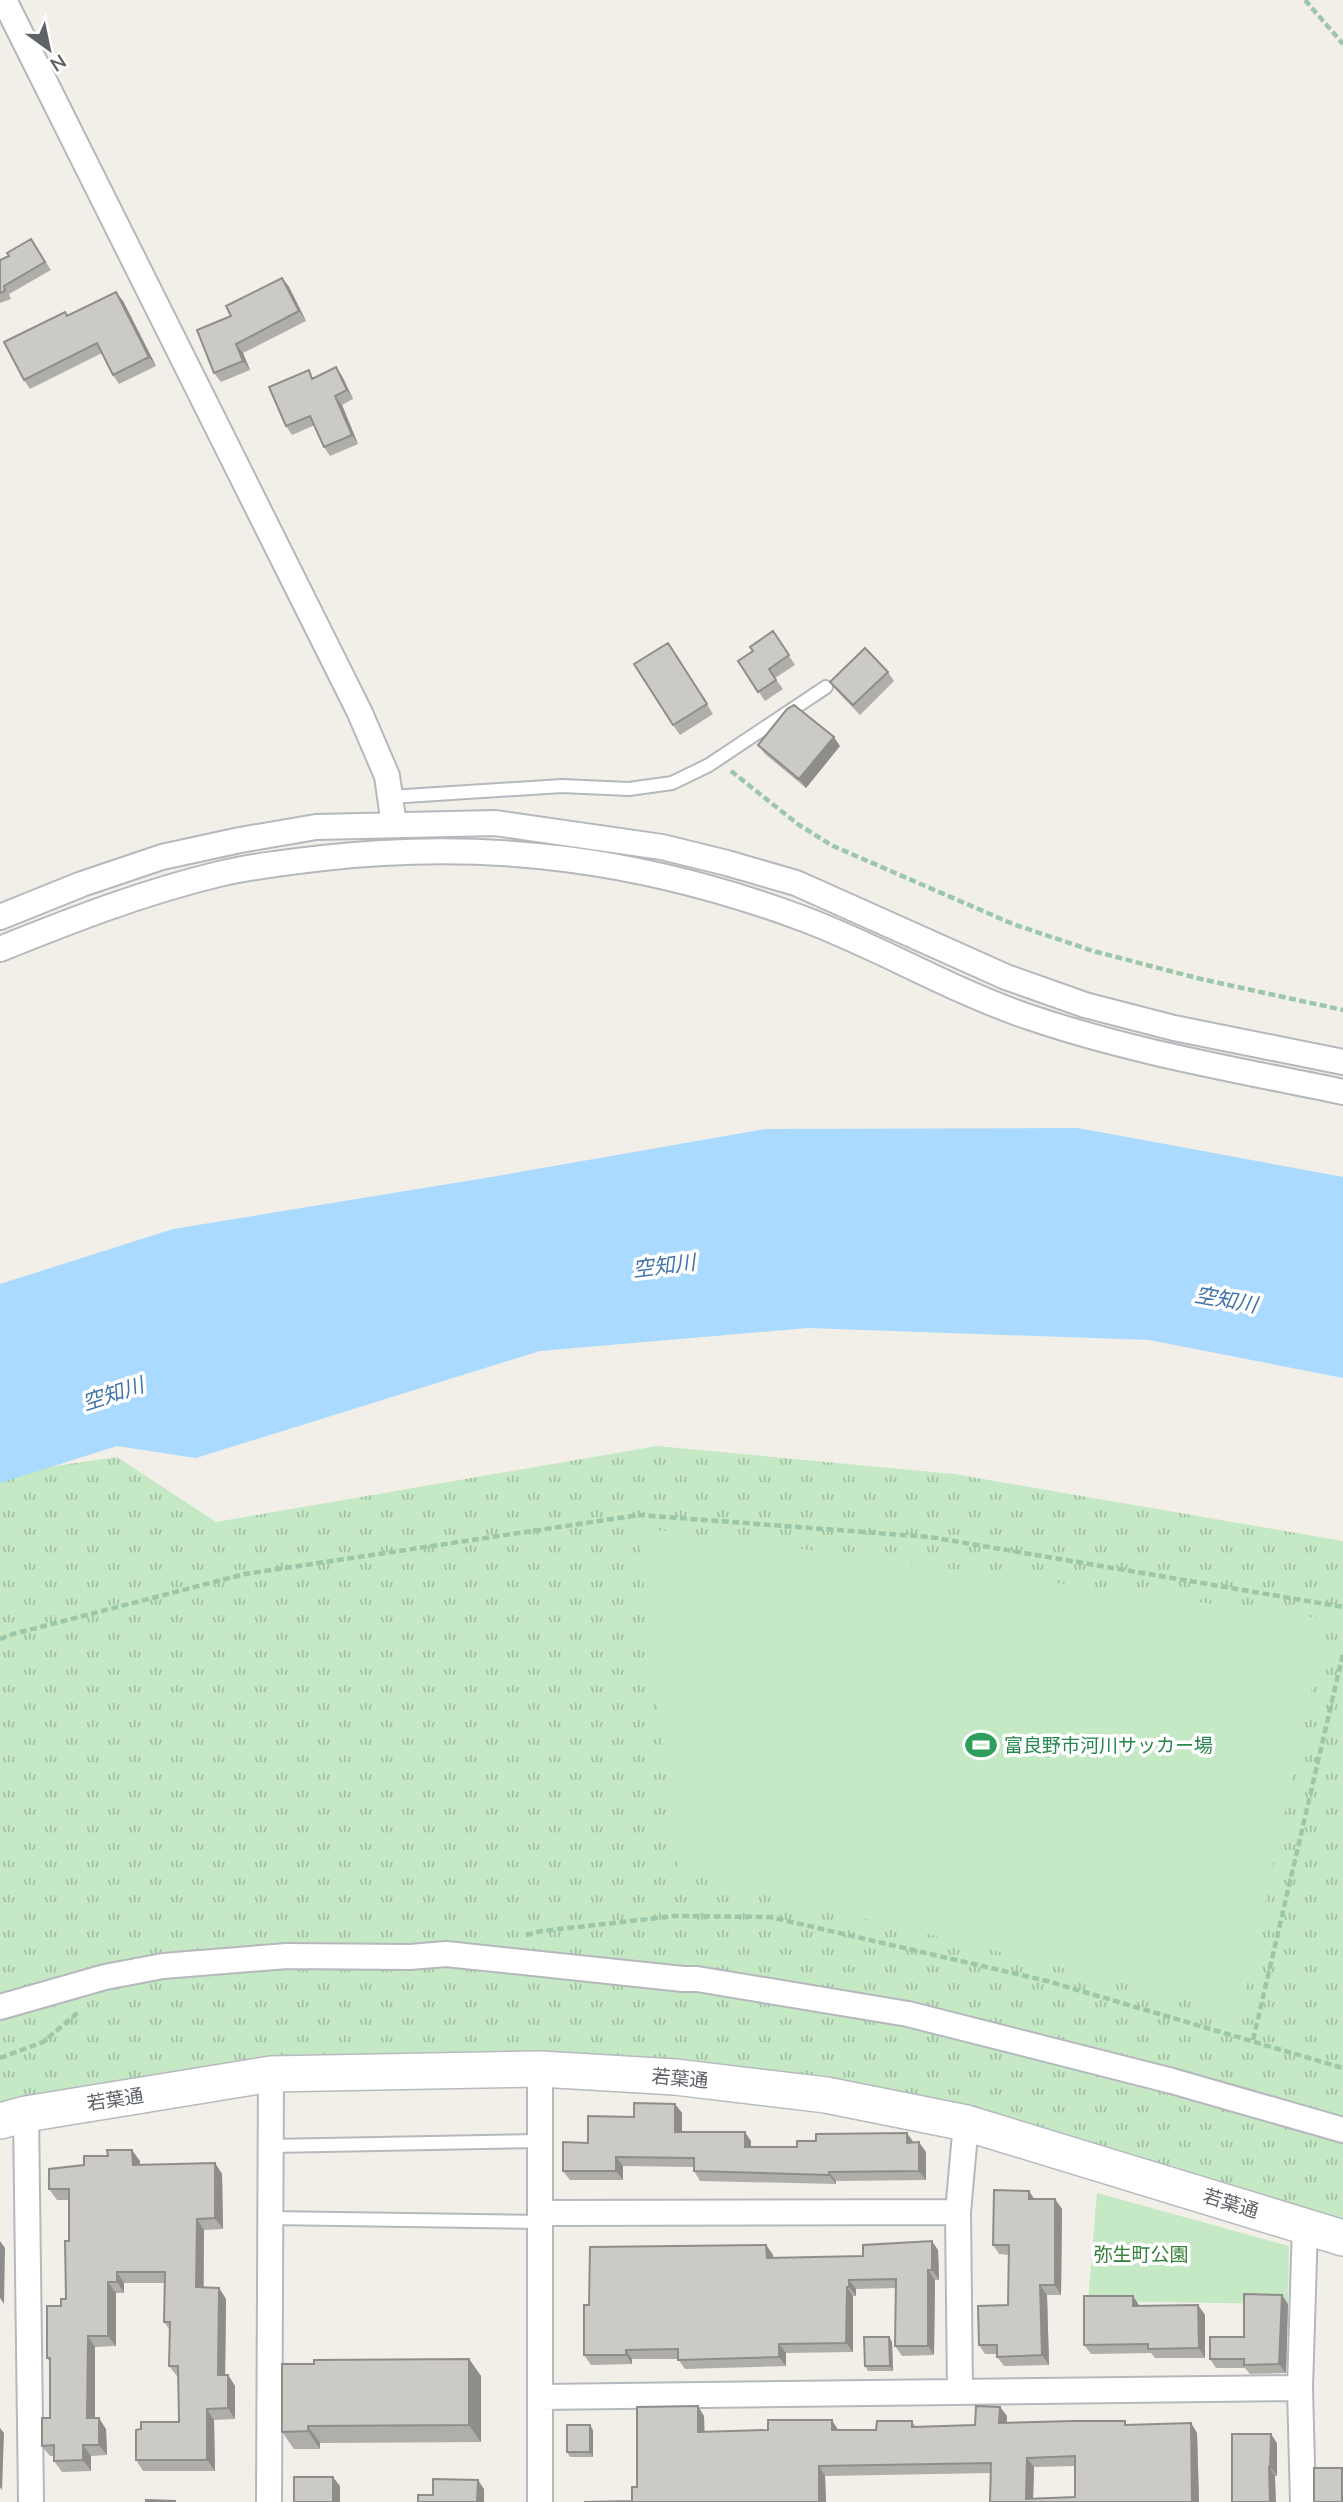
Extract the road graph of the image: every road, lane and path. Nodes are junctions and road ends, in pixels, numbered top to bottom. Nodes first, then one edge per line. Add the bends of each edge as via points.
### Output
1 (4, 0) edge
2 (1305, 0) edge
3 (1343, 44) edge
4 (826, 687) dead end
5 (717, 760) junction
6 (390, 797) junction
7 (394, 825) junction
8 (0, 917) edge
9 (0, 948) edge
10 (1343, 1010) edge
11 (1343, 1062) edge
12 (1343, 1092) edge
13 (1343, 1607) edge
14 (0, 1639) edge
15 (1343, 1654) edge
16 (518, 1937) dead end
17 (85, 1983) junction
18 (0, 2007) edge
19 (1252, 2040) junction
20 (0, 2058) edge
21 (1343, 2068) edge
22 (540, 2069) junction
23 (271, 2074) junction
24 (13, 2117) edge
25 (966, 2123) junction
26 (1343, 2130) edge
27 (540, 2141) junction
28 (271, 2146) junction
29 (958, 2212) junction
30 (540, 2217) junction
31 (270, 2218) junction
32 (1305, 2225) junction
33 (1343, 2238) edge
34 (1300, 2388) junction
35 (960, 2391) junction
36 (540, 2397) junction
37 (31, 2502) edge
38 (269, 2502) edge
39 (540, 2502) edge
40 (1303, 2502) edge

1 - 6 street via 359,713 387,776
2 - 3 path
4 - 5 lane
5 - 6 lane via 672,783 629,789 562,786
5 - 10 path via 833,846 1013,924 1188,976
6 - 7 street
7 - 8 street via 316,827 162,857
7 - 11 street via 495,823 649,845 727,863 796,883 1006,977 1085,1005
9 - 12 street via 89,913 220,873 349,855 439,849 508,852 654,874 737,897 807,920 1027,1017 1131,1046
13 - 14 path via 930,1537 639,1514 245,1574
15 - 19 path
16 - 19 path via 675,1916 770,1917 1047,1981
17 - 18 street
17 - 20 path via 81,2011 43,2042
17 - 26 street via 177,1965 288,1956 446,1954 697,1979 908,2014
19 - 21 path
22 - 23 street, 若葉通
22 - 25 street, 若葉通 via 675,2077 826,2095
22 - 27 street
23 - 24 street, 若葉通
23 - 28 street
24 - 37 street
25 - 29 street
25 - 32 street, 若葉通
27 - 28 lane
27 - 30 street
28 - 31 street
29 - 30 street
29 - 35 street
30 - 31 lane
30 - 36 street
31 - 38 street
32 - 33 street, 若葉通
32 - 34 street
34 - 35 street
34 - 40 street
35 - 36 street
36 - 39 street

